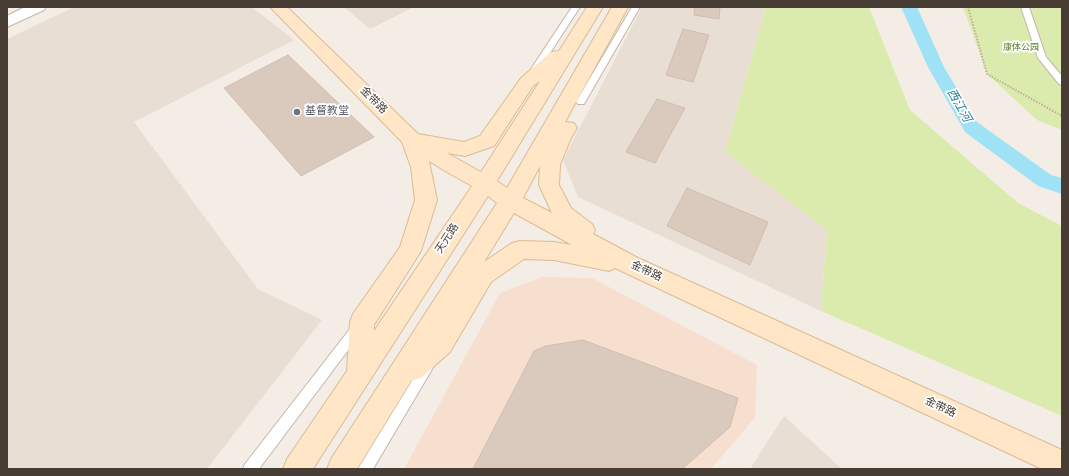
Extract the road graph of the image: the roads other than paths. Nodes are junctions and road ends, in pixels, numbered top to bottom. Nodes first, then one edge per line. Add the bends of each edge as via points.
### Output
1 (38, 7) edge
2 (278, 7) edge
3 (576, 7) edge
4 (595, 7) edge
5 (620, 7) edge
6 (636, 7) edge
7 (1025, 7) edge
8 (7, 22) edge
9 (573, 42) junction
10 (580, 78) junction
11 (527, 82) junction
12 (1062, 82) edge
13 (581, 102) junction
14 (411, 139) junction
15 (485, 183) junction
16 (510, 201) junction
17 (630, 265) junction
18 (362, 322) junction
19 (440, 344) junction
20 (359, 375) junction
21 (394, 384) junction
22 (1050, 464) edge
23 (250, 469) edge
24 (297, 469) edge
25 (341, 469) edge
26 (365, 469) edge

1 - 8 street
2 - 14 main road, 金带路
3 - 11 lane
4 - 9 main road, 天元路
5 - 10 main road
6 - 13 lane
7 - 12 lane via 1042,58
9 - 11 main road
9 - 15 main road, 天元路
10 - 13 main road
10 - 16 main road
11 - 14 main road via 487,141 465,149
13 - 17 main road via 560,140 550,165 550,185 563,214
14 - 15 main road, 金带路 via 452,166
14 - 18 main road via 421,167 426,200 410,252
15 - 16 main road, 金带路
15 - 20 main road, 天元路
16 - 17 main road, 金带路
16 - 21 main road
17 - 19 main road via 554,251 520,250 483,275
17 - 22 main road, 金带路
18 - 20 main road
18 - 23 lane
19 - 21 main road
19 - 26 lane
20 - 24 main road, 天元路
21 - 25 main road

